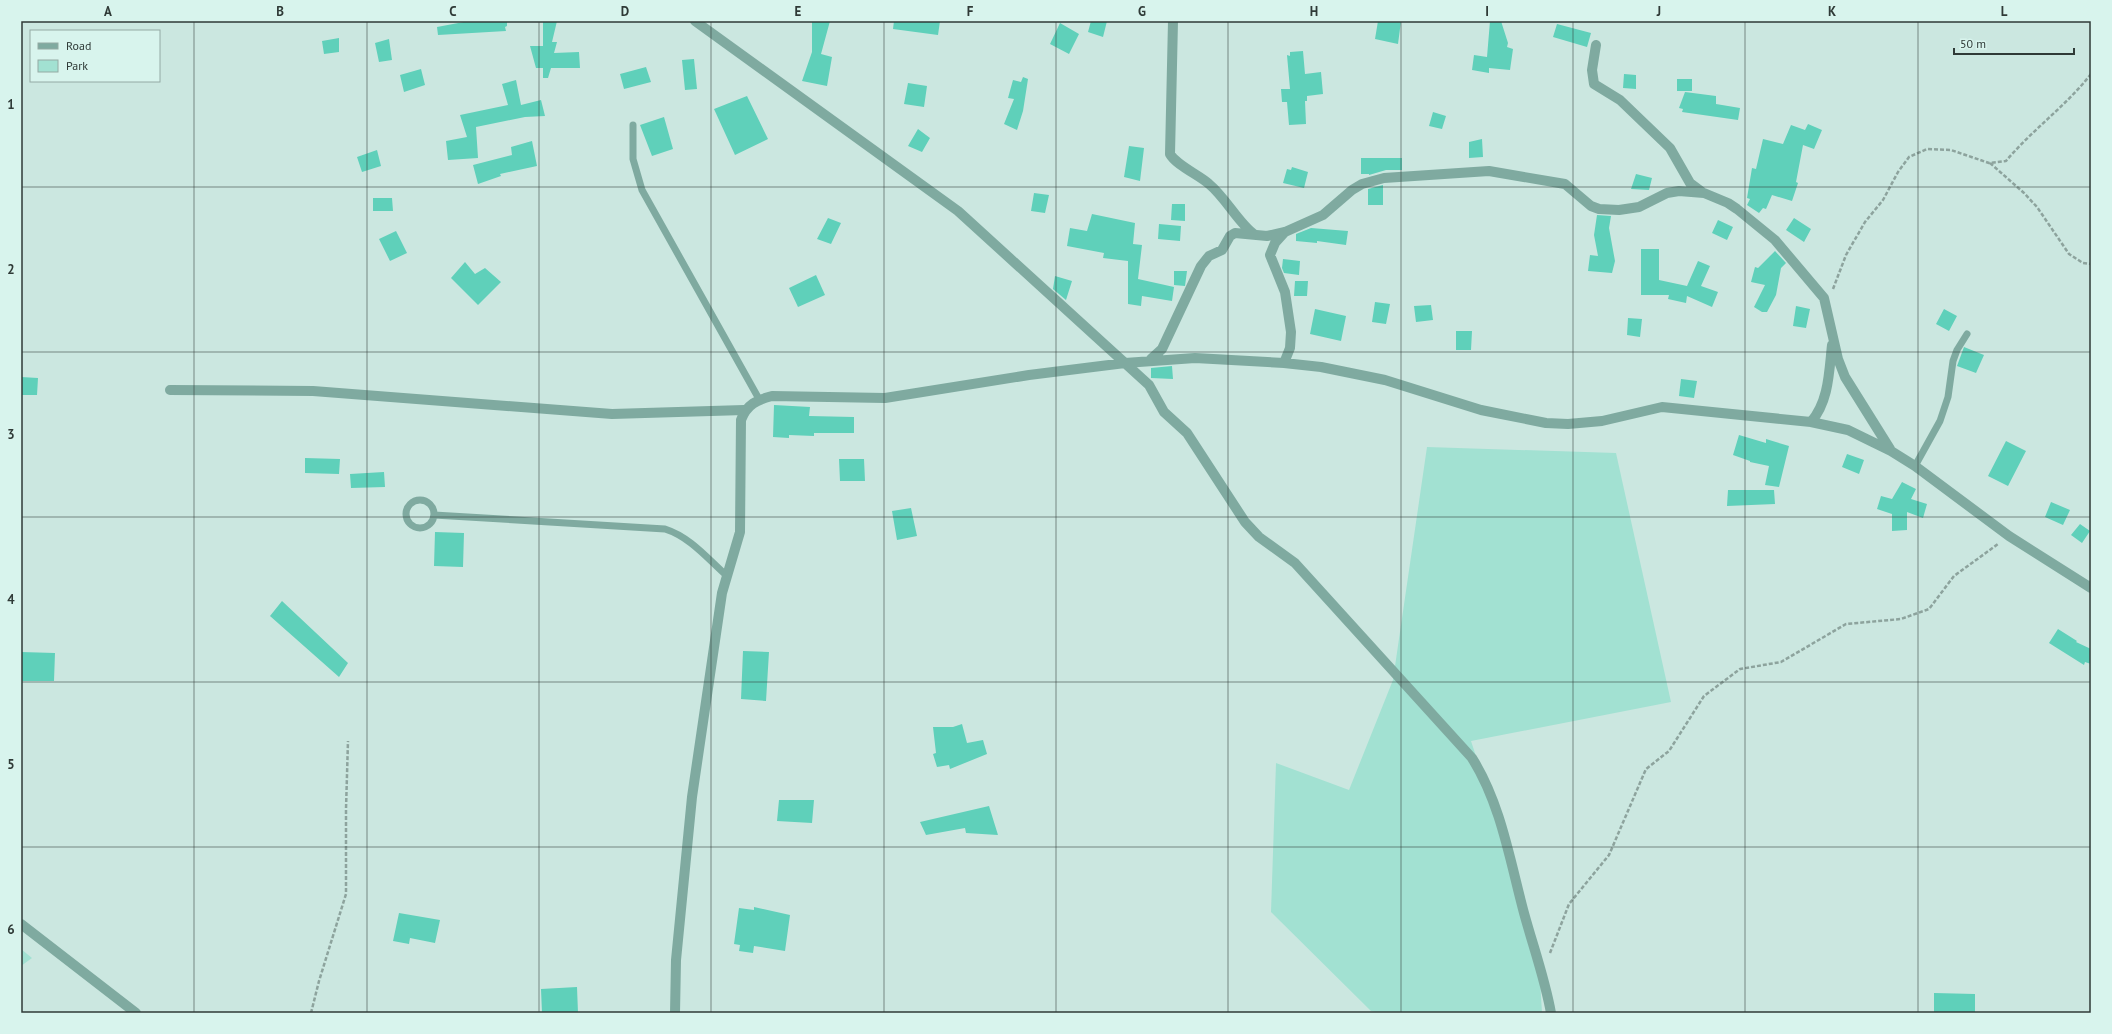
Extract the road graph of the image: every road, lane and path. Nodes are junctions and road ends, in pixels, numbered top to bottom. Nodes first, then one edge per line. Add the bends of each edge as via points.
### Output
1 (695, 21) edge
2 (1173, 21) edge
3 (1596, 45) dead end
4 (2091, 74) edge
5 (633, 125) dead end
6 (1989, 163) junction
7 (1704, 193) junction
8 (1285, 232) junction
9 (1257, 236) junction
10 (2091, 264) edge
11 (1832, 291) dead end
12 (1967, 334) dead end
13 (1832, 337) junction
14 (1151, 359) junction
15 (1125, 362) junction
16 (1284, 362) junction
17 (170, 390) dead end
18 (759, 399) junction
19 (744, 410) junction
20 (1811, 422) junction
21 (1891, 451) junction
22 (1914, 466) junction
23 (434, 515) junction
24 (2009, 536) junction
25 (726, 575) junction
26 (2091, 588) edge
27 (348, 741) dead end
28 (21, 924) edge
29 (1541, 969) junction
30 (136, 1013) edge
31 (311, 1013) edge
32 (675, 1013) edge
33 (1550, 1013) edge

1 - 15 street via 958,212
2 - 9 street via 1170,154 1211,185 1231,206 1244,225
3 - 7 street via 1592,70 1594,84 1620,100 1670,148 1690,182
4 - 6 path via 2006,161
5 - 18 lane via 634,159 642,190
6 - 10 path via 2037,207 2069,254 2083,263
6 - 11 path via 1951,150 1927,149 1909,156 1846,255
7 - 8 street via 1667,193 1640,207 1619,210 1591,206 1565,184 1489,171 1384,178 1362,184 1323,215
7 - 13 street via 1738,209 1786,251 1824,298 1830,317
8 - 9 street
8 - 16 street via 1275,242 1270,255 1285,292 1291,332 1290,348
9 - 14 street via 1235,233 1230,236 1222,250 1209,256 1201,266 1162,349
12 - 22 lane via 1953,361 1948,397 1940,421
13 - 20 street via 1825,394 1818,414
13 - 21 street via 1845,377
14 - 15 street
14 - 16 street
15 - 18 street via 885,398 772,396
15 - 29 street via 1149,385 1164,412 1187,433 1245,522 1259,537 1295,564 1472,758 1496,807
16 - 20 street via 1385,380 1481,410 1546,423 1602,421 1662,407
17 - 19 street via 313,391 612,414
18 - 19 street
19 - 25 street via 740,428 740,532
20 - 21 street via 1848,430
21 - 22 street
22 - 24 street
23 - 23 lane via 429,525 419,529 409,524 405,514 410,504 420,500 430,505
23 - 25 lane via 665,529 687,540
24 - 26 street
24 - 29 path via 1954,576 1929,609 1901,619 1846,624 1781,662 1740,669 1704,696 1668,751 1646,769 1609,855 1569,904 1545,965
25 - 32 street via 692,797 676,960
27 - 31 path via 346,894
28 - 30 street
29 - 33 street

